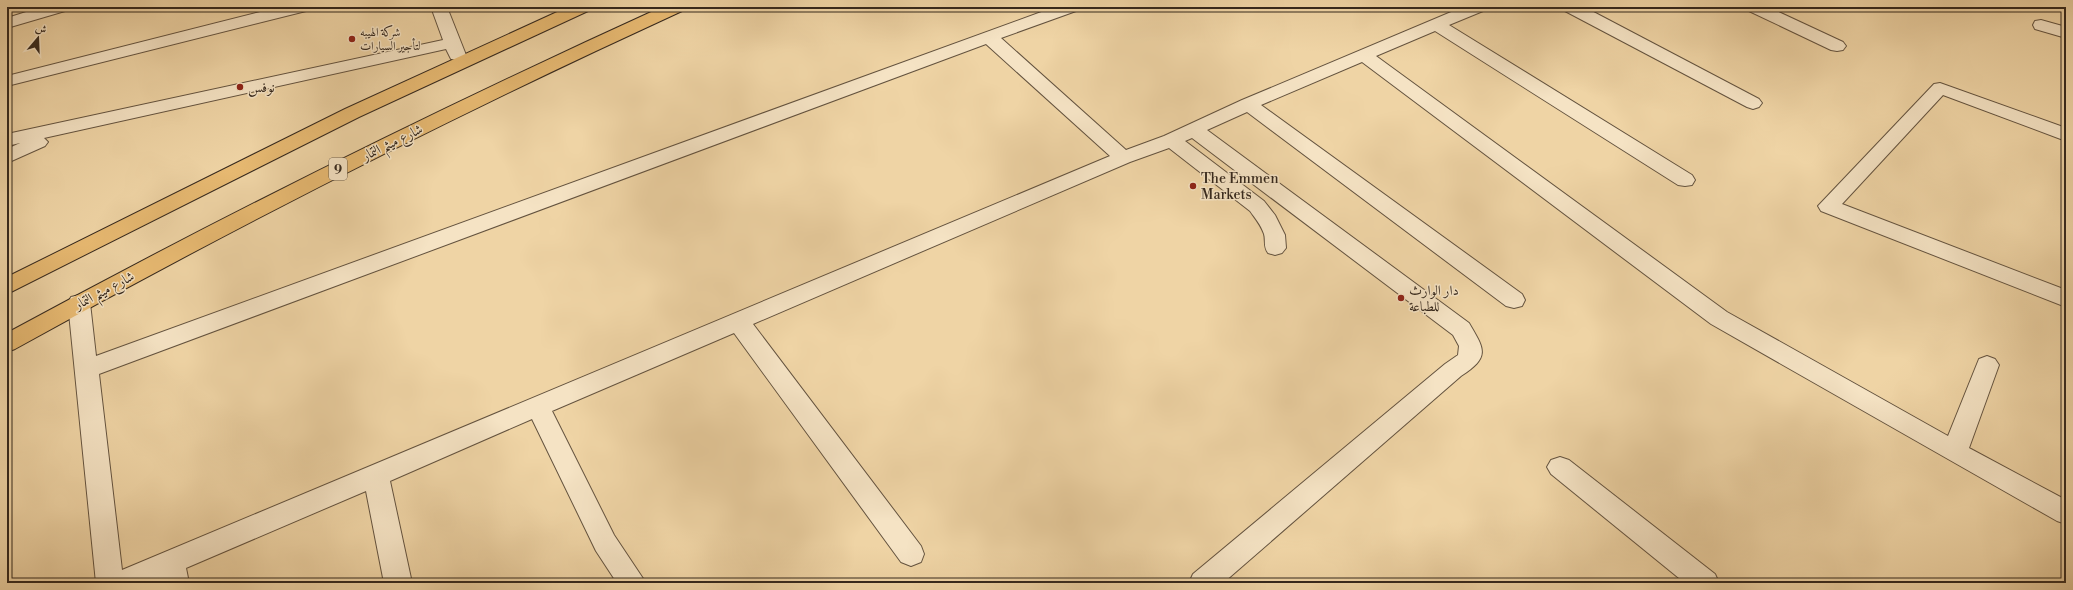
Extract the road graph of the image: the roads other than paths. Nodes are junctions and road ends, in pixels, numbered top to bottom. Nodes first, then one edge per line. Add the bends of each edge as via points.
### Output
1 (59, 7) edge
2 (300, 7) edge
3 (439, 7) edge
4 (582, 7) edge
5 (676, 7) edge
6 (1070, 7) edge
7 (1477, 7) edge
8 (1571, 7) edge
9 (1755, 7) edge
10 (7, 23) edge
11 (1436, 24) junction
12 (2041, 25) dead end
13 (2066, 33) edge
14 (989, 37) junction
15 (452, 43) junction
16 (1837, 46) dead end
17 (1363, 55) junction
18 (460, 62) junction
19 (7, 81) edge
20 (1248, 104) junction
21 (1753, 104) dead end
22 (72, 126) junction
23 (1194, 130) junction
24 (2066, 135) edge
25 (7, 140) edge
26 (1171, 140) junction
27 (7, 157) edge
28 (1123, 158) junction
29 (1685, 180) dead end
30 (1275, 248) dead end
31 (7, 286) edge
32 (2066, 299) edge
33 (1514, 300) dead end
34 (78, 303) junction
35 (738, 321) junction
36 (7, 342) edge
37 (1987, 365) dead end
38 (86, 369) junction
39 (538, 406) junction
40 (1955, 452) junction
41 (1560, 467) dead end
42 (376, 475) junction
43 (2066, 513) edge
44 (911, 554) dead end
45 (174, 572) edge
46 (110, 583) edge
47 (122, 583) edge
48 (398, 583) edge
49 (632, 583) edge
50 (1203, 583) edge
51 (1705, 583) edge

1 - 10 street
2 - 19 street
3 - 15 street
4 - 18 highway
5 - 34 highway, شارع ميثم التمار / 9 via 430,123
6 - 14 street
7 - 11 street
8 - 21 street
9 - 16 street
11 - 17 street
11 - 29 street
12 - 13 street
14 - 28 street
14 - 38 street
15 - 18 street
15 - 22 street
17 - 20 street
17 - 40 street via 1719,318
18 - 31 highway
20 - 23 street
20 - 33 street
22 - 25 street
22 - 27 street
23 - 26 street
23 - 50 street via 1461,329 1471,346 1469,359
24 - 32 street via 1940,88 1828,206
26 - 28 street
26 - 30 street via 1256,206 1268,220 1275,236
28 - 35 street
34 - 36 highway, شارع ميثم التمار / 9
34 - 38 street
35 - 39 street
35 - 44 street
37 - 40 street
38 - 46 street
39 - 42 street
39 - 49 street via 605,543
40 - 43 street
41 - 51 street
42 - 45 street
42 - 48 street
45 - 47 street

